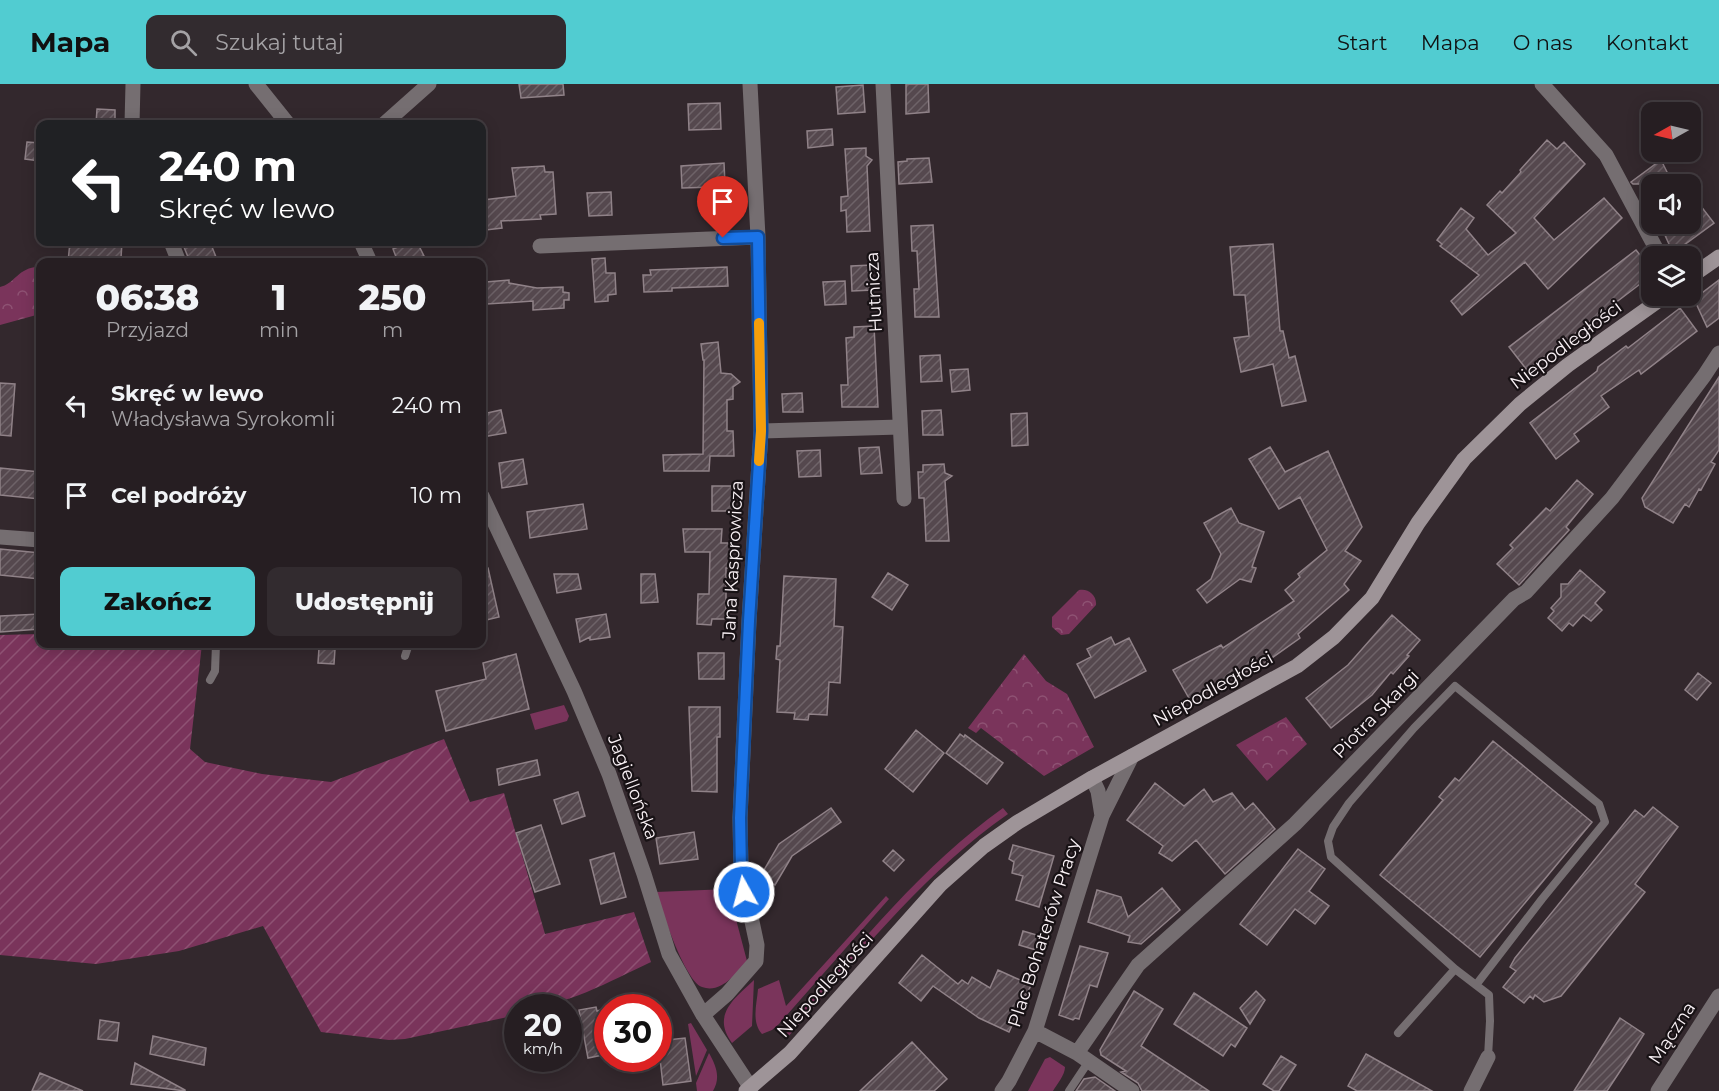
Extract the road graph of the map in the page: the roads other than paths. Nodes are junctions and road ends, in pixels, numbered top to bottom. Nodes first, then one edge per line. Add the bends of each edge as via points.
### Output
1 (133, 84) edge
2 (256, 84) edge
3 (429, 84) edge
4 (750, 84) edge
5 (883, 84) edge
6 (1548, 86) edge
7 (132, 120) edge
8 (285, 120) edge
9 (388, 120) edge
10 (758, 237) junction
11 (540, 246) dead end
12 (1655, 246) edge
13 (1719, 257) edge
14 (1701, 269) edge
15 (1651, 306) edge
16 (1719, 353) edge
17 (900, 427) junction
18 (761, 431) junction
19 (904, 499) dead end
20 (486, 504) edge
21 (0, 537) edge
22 (36, 540) edge
23 (216, 648) edge
24 (408, 648) edge
25 (405, 656) dead end
26 (210, 680) dead end
27 (1132, 756) junction
28 (1092, 778) junction
29 (1102, 816) junction
30 (1455, 969) junction
31 (1476, 985) junction
32 (1719, 996) edge
33 (703, 1015) junction
34 (1035, 1031) junction
35 (1398, 1033) dead end
36 (1083, 1057) junction
37 (1488, 1057) joint
38 (748, 1089) edge
39 (1002, 1091) edge
40 (1069, 1091) edge
41 (1132, 1091) edge
42 (1471, 1091) edge
43 (1658, 1091) edge

1 - 7 street
2 - 8 street
3 - 9 street
4 - 10 street, Jana Kasprowicza
5 - 17 street, Hutnicza
6 - 12 street via 1606,155
10 - 11 street
10 - 18 street, Jana Kasprowicza
13 - 14 street
15 - 27 street, Niepodległości via 1520,404 1464,459 1418,523 1372,598 1334,637 1297,666
16 - 36 street, Piotra Skargi via 1612,498 1526,592 1514,599 1295,824 1138,965
17 - 18 street
17 - 19 street, Hutnicza
18 - 33 street, Jana Kasprowicza via 740,818 744,892 758,945 756,961
20 - 33 street, Jagiellońska via 574,691 609,774 669,954
21 - 22 street
23 - 26 lane via 215,671
24 - 25 lane
27 - 28 street, Niepodległości
27 - 29 street, Plac Bohaterów Pracy
28 - 29 street, Plac Bohaterów Pracy
28 - 38 street, Niepodległości via 1001,834 940,885 790,1053
29 - 34 street, Plac Bohaterów Pracy
30 - 31 lane
30 - 31 lane via 1331,857 1328,841 1332,827 1349,803 1455,686 1599,804 1605,822
30 - 35 lane
31 - 37 lane via 1489,995
32 - 43 street, Mączna
33 - 38 street, Jagiellońska
34 - 36 street
34 - 39 street, Plac Bohaterów Pracy
36 - 40 lane
36 - 41 street
37 - 42 street

